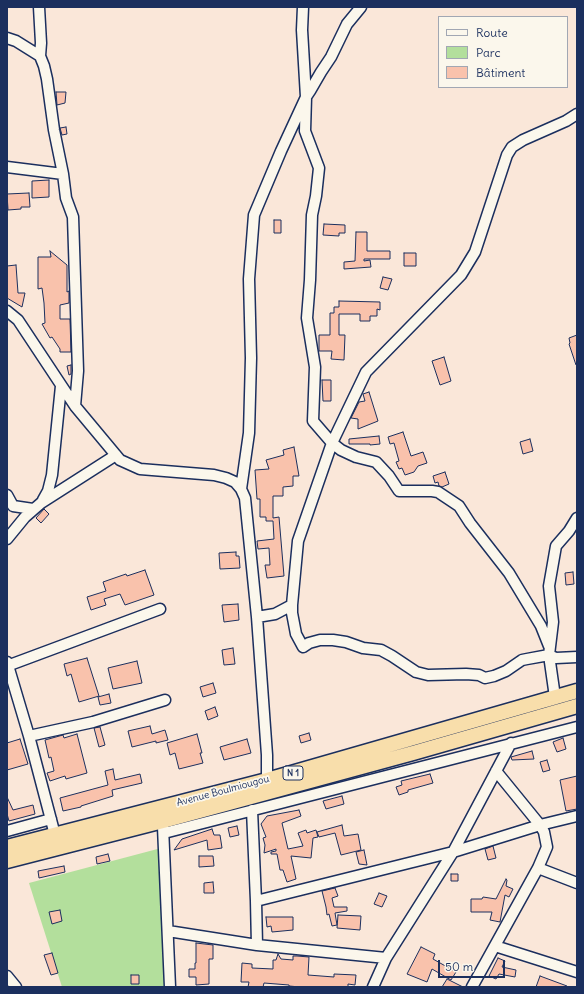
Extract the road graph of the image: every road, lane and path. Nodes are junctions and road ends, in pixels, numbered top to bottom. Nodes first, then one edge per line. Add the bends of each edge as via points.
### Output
1 (39, 7) edge
2 (303, 7) edge
3 (361, 7) edge
4 (7, 38) edge
5 (40, 56) junction
6 (306, 96) junction
7 (577, 114) edge
8 (7, 167) edge
9 (63, 174) junction
10 (7, 311) edge
11 (61, 386) junction
12 (75, 406) junction
13 (332, 443) junction
14 (116, 455) junction
15 (241, 489) junction
16 (7, 496) edge
17 (42, 502) junction
18 (33, 509) junction
19 (577, 518) edge
20 (573, 529) edge
21 (7, 539) edge
22 (292, 605) junction
23 (160, 609) dead end
24 (257, 617) junction
25 (549, 651) junction
26 (577, 657) edge
27 (7, 664) edge
28 (577, 691) edge
29 (555, 697) junction
30 (165, 700) dead end
31 (577, 706) edge
32 (577, 727) edge
33 (29, 736) junction
34 (511, 744) junction
35 (496, 771) junction
36 (267, 780) junction
37 (252, 810) junction
38 (577, 816) edge
39 (51, 819) junction
40 (540, 825) junction
41 (163, 827) junction
42 (7, 831) edge
43 (55, 835) junction
44 (7, 847) edge
45 (453, 852) junction
46 (7, 861) edge
47 (538, 868) junction
48 (577, 883) edge
49 (256, 901) junction
50 (168, 931) junction
51 (257, 945) junction
52 (495, 946) junction
53 (386, 958) junction
54 (577, 972) edge
55 (7, 976) edge
56 (16, 987) edge
57 (170, 987) edge
58 (373, 987) edge
59 (472, 987) edge

1 - 5 street
2 - 6 street
3 - 6 street via 347,24 331,57
4 - 5 street
5 - 9 street via 48,79 54,130
6 - 13 street via 305,131 319,168 312,215 307,318 315,367 313,421
6 - 15 street via 254,215 249,279 251,358 248,433
7 - 13 street via 512,147 502,168 475,252 461,275 366,372
8 - 9 street
9 - 12 street via 66,198 73,220 78,371
10 - 11 street via 18,320
11 - 12 street
11 - 17 street via 52,475
12 - 14 street
13 - 22 street via 298,540
13 - 25 street via 356,457 376,462 399,491 438,492 459,506 512,578 541,626
14 - 15 street via 120,460 140,469 214,475 235,482
14 - 17 street
15 - 24 street via 245,498
16 - 18 street via 13,506
17 - 18 street
18 - 21 street
19 - 20 street
20 - 25 street via 556,546 549,586 553,613
22 - 24 street via 275,614
22 - 25 street via 296,634 302,647 320,640 346,642 363,648 381,650 416,672 479,675 486,678 506,671 522,660
23 - 27 street
24 - 36 street
25 - 26 street via 556,658
25 - 29 street
27 - 33 street
28 - 29 highway, Avenue Boulmiougou / N 1
29 - 36 highway, Avenue Boulmiougou / N 1
30 - 33 street via 93,722
31 - 41 highway, Avenue Boulmiougou / N 1
32 - 34 street
33 - 39 street
34 - 35 street
34 - 37 street
35 - 40 street
35 - 45 street
36 - 43 highway, Avenue Boulmiougou / N 1
37 - 41 street
37 - 49 street
38 - 40 street
39 - 42 street
39 - 43 street
40 - 45 street
40 - 47 street via 544,832 546,847
41 - 46 highway, Avenue Boulmiougou / N 1
41 - 50 street
43 - 44 highway, Avenue Boulmiougou / N 1
45 - 49 street
45 - 53 street
47 - 48 street
47 - 52 street
49 - 51 street
50 - 51 street
50 - 57 street
51 - 53 street
52 - 54 street
52 - 59 street
53 - 58 street
55 - 56 street

